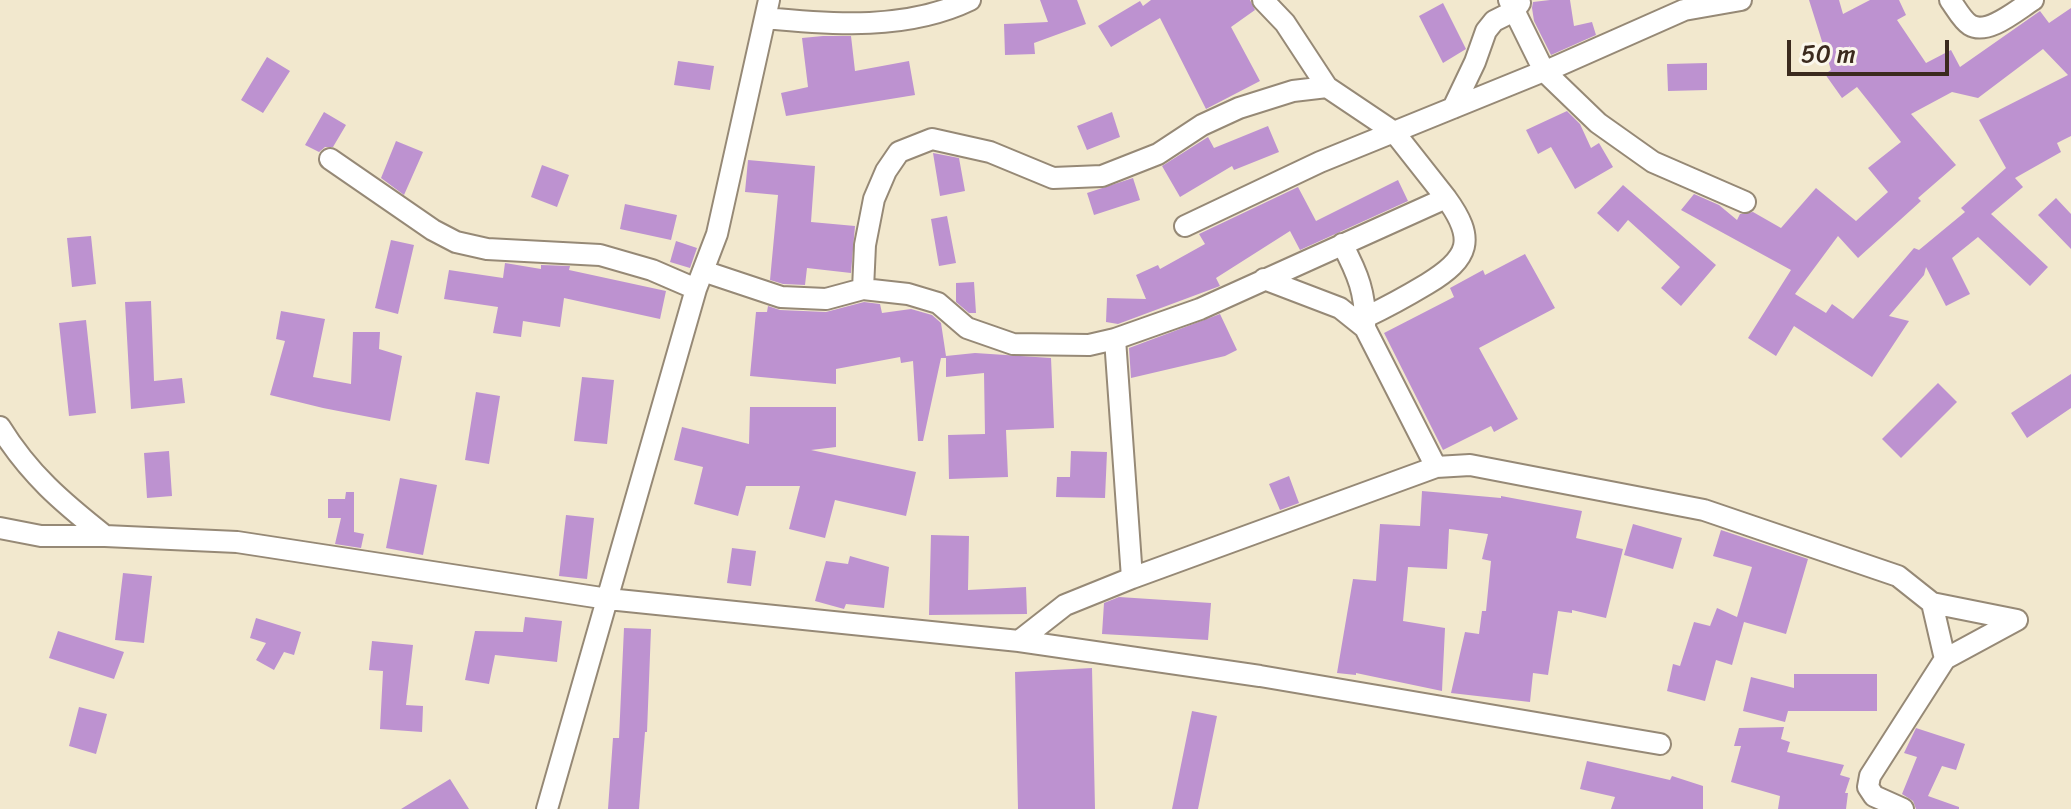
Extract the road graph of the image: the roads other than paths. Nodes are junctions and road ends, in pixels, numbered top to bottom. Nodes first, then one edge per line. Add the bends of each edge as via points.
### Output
1 (970, 0) edge
2 (1263, 0) edge
3 (1741, 0) edge
4 (1950, 0) edge
5 (2033, 0) edge
6 (1515, 4) edge
7 (768, 9) edge
8 (1548, 70) junction
9 (1327, 87) junction
10 (1453, 108) junction
11 (1394, 132) junction
12 (330, 159) dead end
13 (1446, 198) junction
14 (1745, 202) dead end
15 (1185, 226) dead end
16 (1342, 244) junction
17 (1264, 279) junction
18 (700, 280) junction
19 (863, 289) junction
20 (1365, 322) junction
21 (1115, 339) junction
22 (0, 427) edge
23 (1436, 467) junction
24 (0, 528) edge
25 (105, 536) junction
26 (1132, 578) junction
27 (608, 599) junction
28 (1932, 603) junction
29 (1019, 641) junction
30 (1945, 659) junction
31 (1660, 744) dead end
32 (547, 809) edge
33 (1903, 809) edge

1 - 7 street via 920,18 809,23
2 - 9 street via 1285,23
3 - 8 street via 1684,10
4 - 5 street via 1976,28 1988,27
6 - 8 street
6 - 10 street via 1486,31
7 - 18 street via 717,234
8 - 10 street
8 - 14 street via 1598,123 1653,162
9 - 11 street
9 - 19 street via 1293,91 1239,108 1158,154 1102,176 1053,178 990,152 932,139 899,152 874,199
10 - 11 street
11 - 13 street
11 - 15 street
12 - 18 street via 456,242 487,249 600,255
13 - 16 street
13 - 20 street via 1465,235 1463,254 1451,269
16 - 17 street
16 - 20 street via 1361,280
17 - 20 street
17 - 21 street
18 - 19 street via 781,297 826,299
18 - 27 street
19 - 21 street via 938,303 967,328 1013,344 1089,345
20 - 23 street
21 - 26 street
22 - 25 street via 19,458 54,496
23 - 26 street
23 - 28 street via 1470,465 1704,510 1898,576
24 - 25 street via 41,536
25 - 27 street via 237,542
26 - 29 street via 1065,605
27 - 29 street
27 - 32 street
28 - 30 street
28 - 30 street via 2017,620
29 - 31 street
30 - 33 street via 1870,776 1868,787 1874,796

